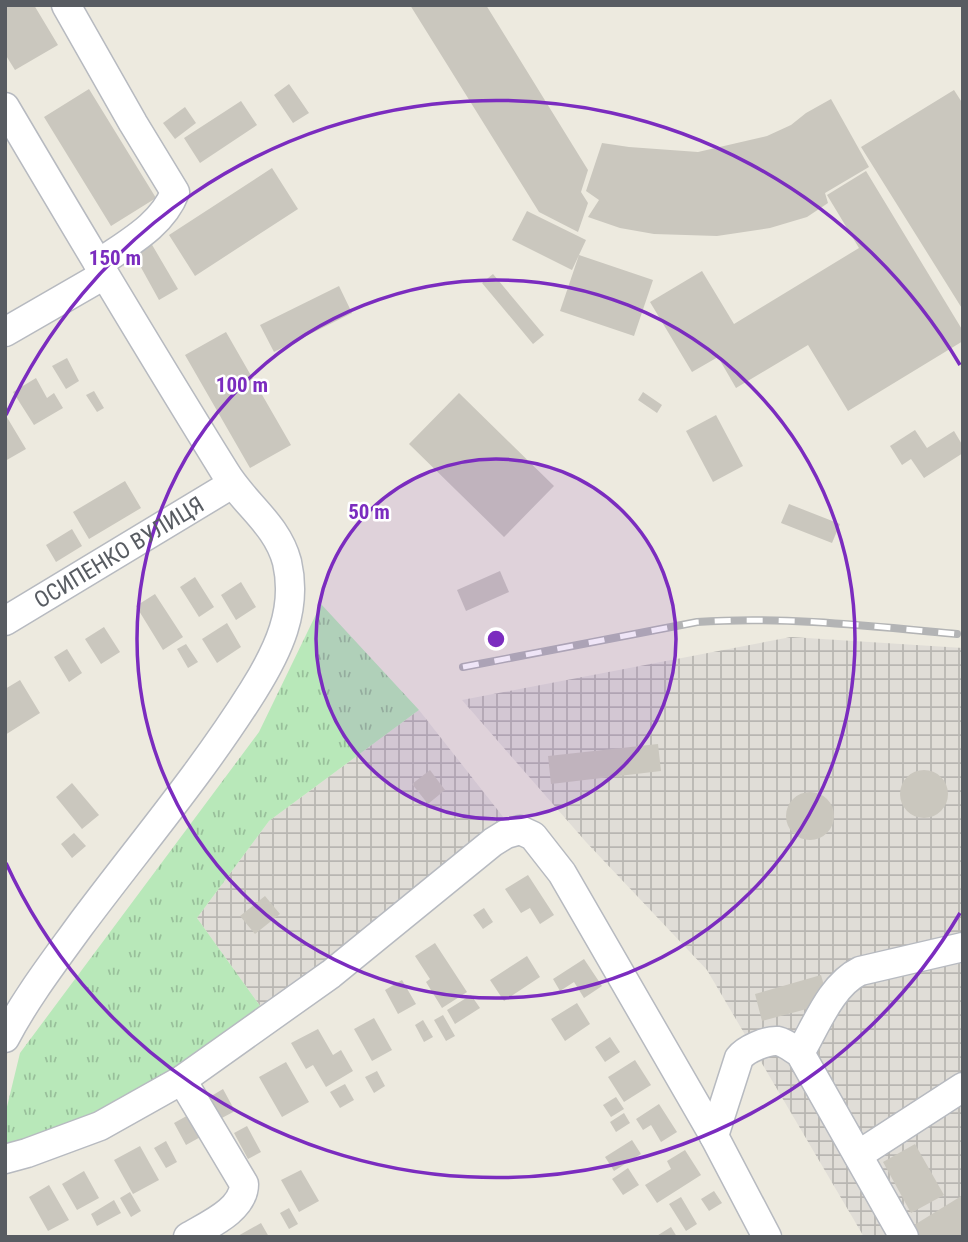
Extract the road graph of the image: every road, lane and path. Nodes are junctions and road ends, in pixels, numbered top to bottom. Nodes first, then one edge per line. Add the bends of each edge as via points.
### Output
1 (66, 5) edge
2 (5, 107) edge
3 (101, 270) junction
4 (5, 332) edge
5 (232, 484) junction
6 (5, 621) edge
7 (963, 947) edge
8 (5, 1038) edge
9 (800, 1053) junction
10 (182, 1080) junction
11 (963, 1087) edge
12 (713, 1136) junction
13 (858, 1155) junction
14 (5, 1159) edge
15 (188, 1237) edge
16 (768, 1237) edge
17 (904, 1237) edge

1 - 3 street via 175,192 159,218
2 - 3 street
3 - 4 street
3 - 5 street
5 - 6 street, ОСИПЕНКО ВУЛИЦЯ
5 - 8 street via 262,515 282,546 291,593 282,636 238,712 43,977
7 - 9 street via 847,977
9 - 12 street via 779,1041 743,1052
9 - 13 street
10 - 12 street via 331,974 485,848 520,830 533,836 562,873
10 - 14 street via 100,1126
10 - 15 street via 244,1184 239,1201
11 - 13 street
12 - 16 street
13 - 17 street

